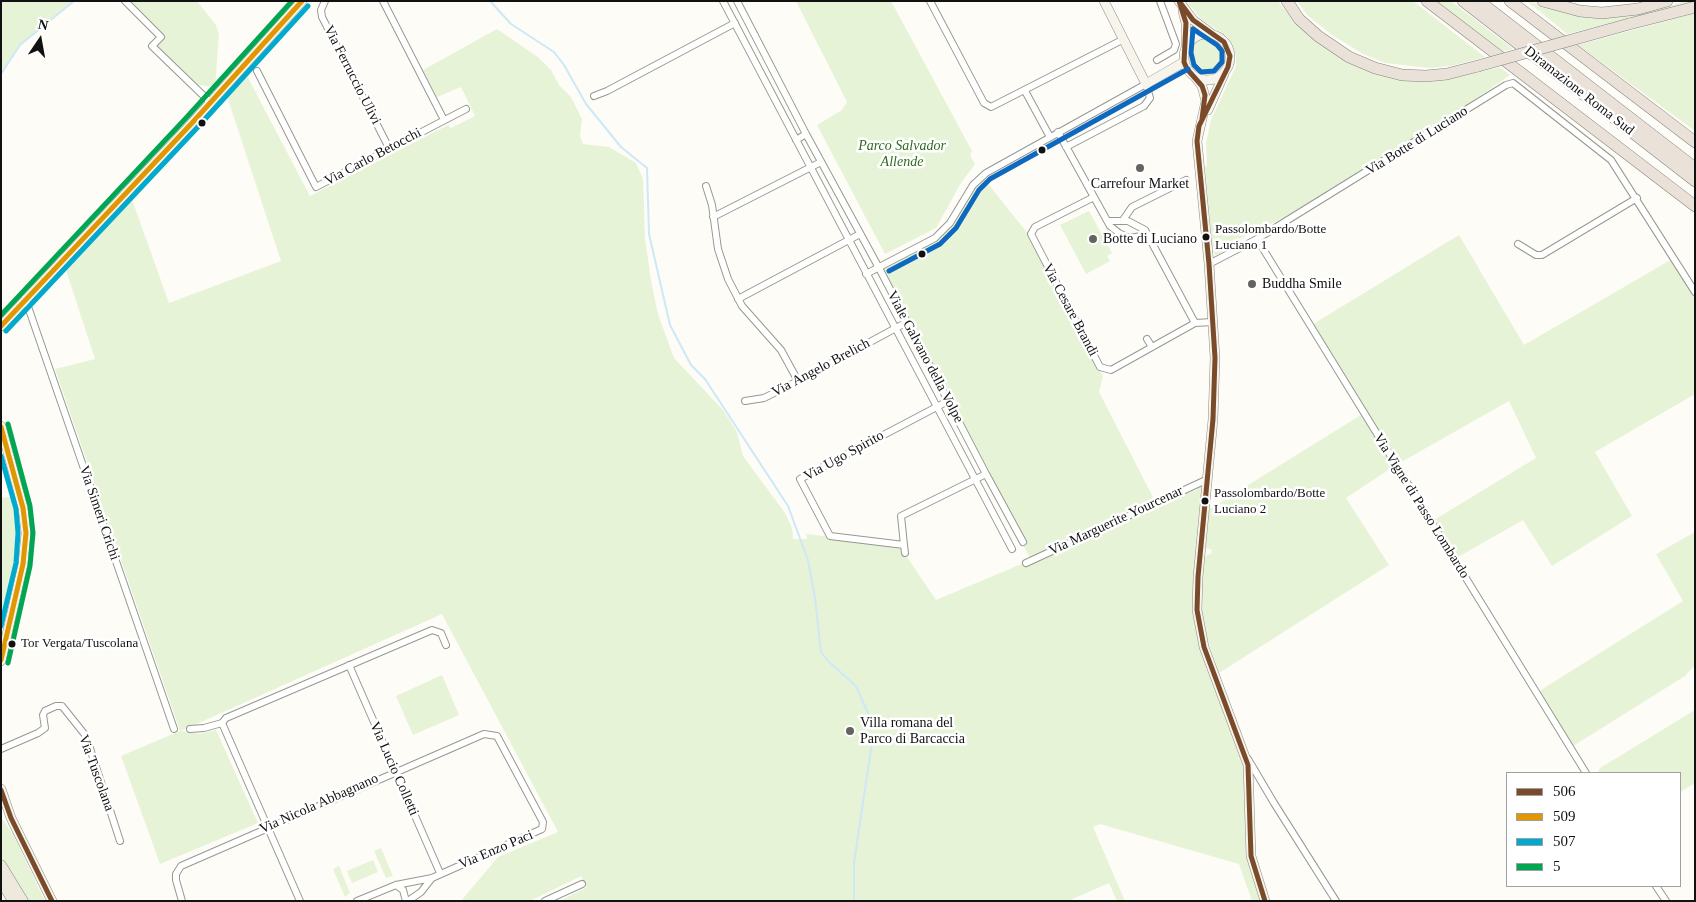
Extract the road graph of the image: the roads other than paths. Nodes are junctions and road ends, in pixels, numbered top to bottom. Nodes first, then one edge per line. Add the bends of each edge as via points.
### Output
1 (125, 1) edge
2 (302, 1) edge
3 (325, 1) edge
4 (383, 1) edge
5 (723, 1) edge
6 (737, 1) edge
7 (930, 1) edge
8 (1104, 1) edge
9 (1160, 1) edge
10 (1427, 1) edge
11 (1463, 1) edge
12 (1479, 1) edge
13 (1510, 1) edge
14 (1543, 1) edge
15 (1668, 1) edge
16 (1180, 3) edge
17 (1289, 3) edge
18 (1695, 7) edge
19 (734, 23) junction
20 (1215, 35) junction
21 (1124, 39) junction
22 (1185, 47) junction
23 (1158, 60) dead end
24 (1184, 62) junction
25 (257, 71) dead end
26 (1226, 71) junction
27 (1195, 77) junction
28 (1146, 84) junction
29 (1025, 91) junction
30 (594, 96) dead end
31 (210, 102) junction
32 (466, 108) dead end
33 (444, 120) junction
34 (1200, 124) junction
35 (1058, 132) junction
36 (806, 134) junction
37 (1050, 137) junction
38 (796, 140) junction
39 (1695, 142) edge
40 (1066, 147) junction
41 (389, 148) junction
42 (821, 162) junction
43 (810, 167) junction
44 (1695, 168) edge
45 (1186, 180) dead end
46 (1695, 181) edge
47 (706, 186) dead end
48 (1094, 197) junction
49 (1637, 198) junction
50 (1695, 206) edge
51 (713, 216) junction
52 (1123, 220) junction
53 (1108, 222) junction
54 (860, 234) junction
55 (1148, 235) junction
56 (1257, 238) junction
57 (848, 240) junction
58 (1518, 244) dead end
59 (1209, 264) junction
60 (879, 268) junction
61 (866, 274) junction
62 (1695, 292) edge
63 (25, 298) junction
64 (738, 299) junction
65 (907, 322) junction
66 (1195, 322) junction
67 (1213, 322) junction
68 (1, 326) edge
69 (895, 329) junction
70 (1147, 339) dead end
71 (1152, 348) junction
72 (798, 381) junction
73 (745, 401) dead end
74 (948, 401) junction
75 (936, 407) junction
76 (1, 426) edge
77 (986, 474) junction
78 (973, 480) junction
79 (1206, 480) junction
80 (1023, 542) dead end
81 (904, 545) junction
82 (1012, 549) dead end
83 (905, 554) dead end
84 (1026, 563) dead end
85 (446, 646) dead end
86 (1, 661) edge
87 (348, 665) junction
88 (222, 723) junction
89 (190, 728) dead end
90 (174, 729) dead end
91 (493, 734) joint
92 (1, 749) edge
93 (1244, 751) junction
94 (395, 771) junction
95 (1585, 772) edge
96 (1, 789) edge
97 (1, 803) edge
98 (11, 818) junction
99 (267, 827) junction
100 (120, 840) dead end
101 (1, 865) edge
102 (440, 873) junction
103 (432, 878) junction
104 (1, 881) edge
105 (582, 884) dead end
106 (396, 885) junction
107 (1657, 887) edge
108 (13, 901) edge
109 (23, 901) edge
110 (52, 901) edge
111 (182, 901) edge
112 (300, 901) edge
113 (357, 901) edge
114 (407, 901) edge
115 (545, 901) edge
116 (1265, 901) edge
117 (1336, 901) edge
118 (1666, 901) edge

1 - 31 street via 161,37 152,46
2 - 31 street
3 - 41 street, Via Ferruccio Ulivi via 322,17
4 - 33 street
5 - 19 street, Viale Galvano della Volpe
6 - 36 street, Viale Galvano della Volpe
7 - 29 street via 985,104 994,107
8 - 21 street
9 - 23 street via 1176,44 1173,51
10 - 50 highway
11 - 46 highway, Diramazione Roma Sud
12 - 44 highway, Diramazione Roma Sud
13 - 39 highway
14 - 15 highway via 1580,11 1608,13
16 - 20 street via 1192,20
16 - 22 street via 1186,23
17 - 18 highway, bridge via 1302,22 1330,46 1355,60 1379,70 1426,76 1447,74
19 - 30 street
19 - 38 street, Viale Galvano della Volpe
20 - 22 street via 1199,35
20 - 26 street via 1229,48 1230,60
21 - 28 street
21 - 29 street
22 - 24 street
24 - 27 street
24 - 28 street
25 - 41 street, Via Carlo Betocchi via 316,187
26 - 27 street via 1213,80
26 - 34 street
27 - 34 street via 1205,95 1206,106
28 - 35 street
28 - 40 street via 1150,98 1144,106
29 - 37 street
31 - 63 street
32 - 33 street, Via Carlo Betocchi
33 - 41 street, Via Carlo Betocchi
34 - 59 street via 1197,141
35 - 37 street
35 - 40 street
36 - 38 street
36 - 42 street, Viale Galvano della Volpe
37 - 60 street via 982,176 936,238
38 - 43 street, Viale Galvano della Volpe
40 - 48 street
42 - 43 street
42 - 54 street, Viale Galvano della Volpe
43 - 51 street
43 - 57 street, Viale Galvano della Volpe
45 - 52 street via 1132,207
47 - 51 street
48 - 53 street
48 - 71 street, Via Cesare Brandi via 1033,228 1031,236 1102,368 1110,370
49 - 56 street, Via Botte di Luciano via 1614,163 1600,150 1516,84 1510,83
49 - 58 street via 1542,255
49 - 62 street
51 - 64 street via 719,256
52 - 53 street
52 - 55 street via 1140,226
53 - 55 street via 1125,236
54 - 57 street
54 - 60 street, Viale Galvano della Volpe
55 - 66 street
56 - 59 street, Via Botte di Luciano
56 - 95 street, Via Vigne di Passo Lombardo
57 - 61 street, Viale Galvano della Volpe
57 - 64 street
59 - 67 street
60 - 61 street
60 - 65 street, Viale Galvano della Volpe
61 - 69 street, Viale Galvano della Volpe
63 - 68 street
63 - 90 street, Via Simeri Crichi
64 - 72 street via 781,350
65 - 69 street, Via Angelo Brelich
65 - 74 street, Viale Galvano della Volpe
66 - 67 street
66 - 71 street, Via Cesare Brandi
67 - 79 street via 1214,389
69 - 72 street, Via Angelo Brelich
69 - 75 street, Viale Galvano della Volpe
70 - 71 street
72 - 73 street, Via Angelo Brelich via 764,398
74 - 75 street, Via Ugo Spirito
74 - 77 street, Viale Galvano della Volpe
75 - 78 street, Viale Galvano della Volpe
75 - 81 street, Via Ugo Spirito via 800,479 830,536
76 - 86 street via 23,508 26,539
77 - 78 street
77 - 80 street, Viale Galvano della Volpe
78 - 81 street via 901,516
78 - 82 street, Viale Galvano della Volpe
79 - 84 street, Via Marguerite Yourcenar
79 - 93 street via 1197,584 1198,619 1204,647
81 - 83 street
85 - 87 street via 441,633 432,630
87 - 88 street via 226,718
87 - 94 street, Via Lucio Colletti
88 - 89 street
88 - 99 street
91 - 94 street, Via Nicola Abbagnano via 484,734
91 - 102 street, Via Enzo Paci via 500,740 543,822 542,829
92 - 100 street, Via Tuscolana via 45,728 42,715 45,710 62,706 86,736
93 - 116 street via 1250,778 1251,856
93 - 117 street
94 - 99 street, Via Nicola Abbagnano
94 - 102 street, Via Lucio Colletti
96 - 98 street
97 - 98 street
98 - 110 street
99 - 111 street, Via Nicola Abbagnano via 181,866 176,880
99 - 112 street
101 - 109 main road
102 - 103 street, Via Enzo Paci
103 - 106 street, Via Enzo Paci
103 - 114 street, Via Enzo Paci via 421,892
104 - 108 main road
105 - 115 street
106 - 113 street, Via Enzo Paci
106 - 114 street, Via Enzo Paci via 404,890
107 - 118 street

